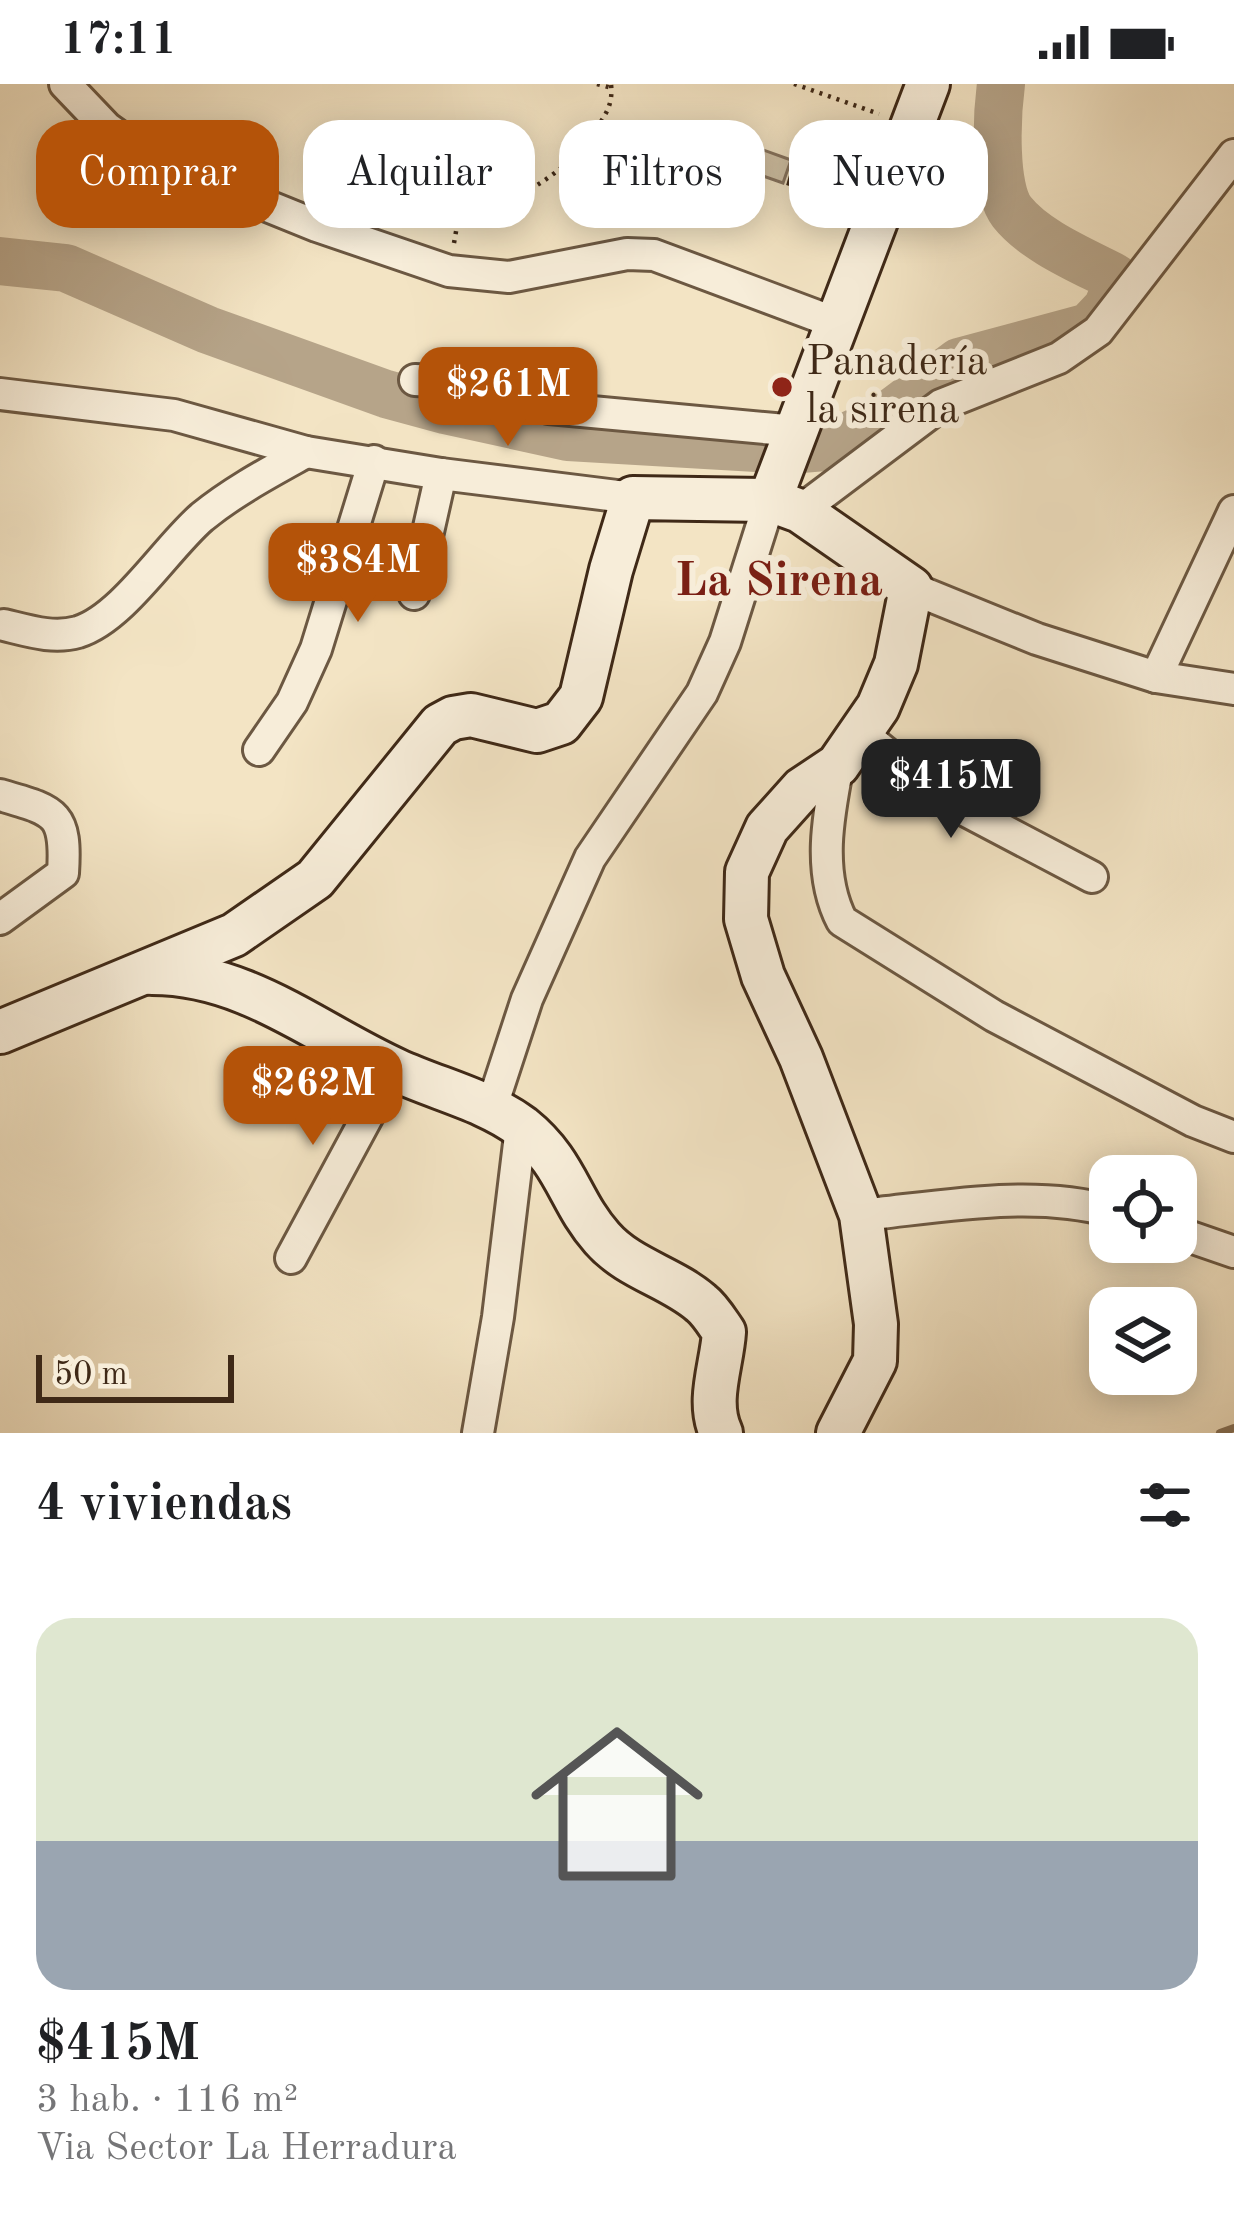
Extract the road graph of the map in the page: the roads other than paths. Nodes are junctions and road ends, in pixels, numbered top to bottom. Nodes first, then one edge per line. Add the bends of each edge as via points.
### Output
1 (65, 84) edge
2 (928, 84) edge
3 (1234, 155) edge
4 (836, 323) junction
5 (415, 380) dead end
6 (0, 394) edge
7 (799, 424) junction
8 (306, 452) junction
9 (374, 461) junction
10 (441, 474) junction
11 (783, 497) junction
12 (633, 498) junction
13 (1234, 511) edge
14 (911, 588) junction
15 (414, 594) dead end
16 (4, 626) dead end
17 (1156, 677) junction
18 (1234, 689) edge
19 (849, 749) junction
20 (259, 751) dead end
21 (0, 795) edge
22 (1092, 877) dead end
23 (0, 919) edge
24 (145, 974) junction
25 (0, 1032) edge
26 (393, 1069) junction
27 (506, 1118) junction
28 (1234, 1137) edge
29 (1089, 1208) edge
30 (861, 1215) junction
31 (1197, 1239) edge
32 (1234, 1252) edge
33 (292, 1258) dead end
34 (478, 1433) edge
35 (721, 1433) edge
36 (838, 1433) edge

1 - 4 street via 148,158 449,271 509,277 654,254
2 - 4 street
3 - 11 street via 1098,331 1058,358 941,405
4 - 7 street
5 - 7 street via 549,408
6 - 8 street via 174,415
7 - 11 street
8 - 9 street
8 - 16 street via 199,520 83,631 55,636
9 - 10 street
9 - 20 street via 316,649
10 - 12 street
10 - 15 street
11 - 12 street
11 - 14 street
11 - 27 street via 702,693 590,858 527,999
12 - 24 street via 581,697 561,723 537,731 471,716 440,725 315,879 234,935
13 - 17 street
14 - 17 street
14 - 19 street via 896,664
17 - 18 street
19 - 22 street
19 - 28 street via 826,877 842,921 994,1016
19 - 30 street via 766,828 747,872 746,919
21 - 23 street via 49,811 65,836 63,873
24 - 25 street
24 - 26 street via 236,988
26 - 27 street
26 - 33 street
27 - 34 street via 498,1317
27 - 35 street via 558,1162 601,1237 703,1304 724,1332 713,1398
29 - 30 street via 998,1203
30 - 36 street via 874,1360
31 - 32 street

